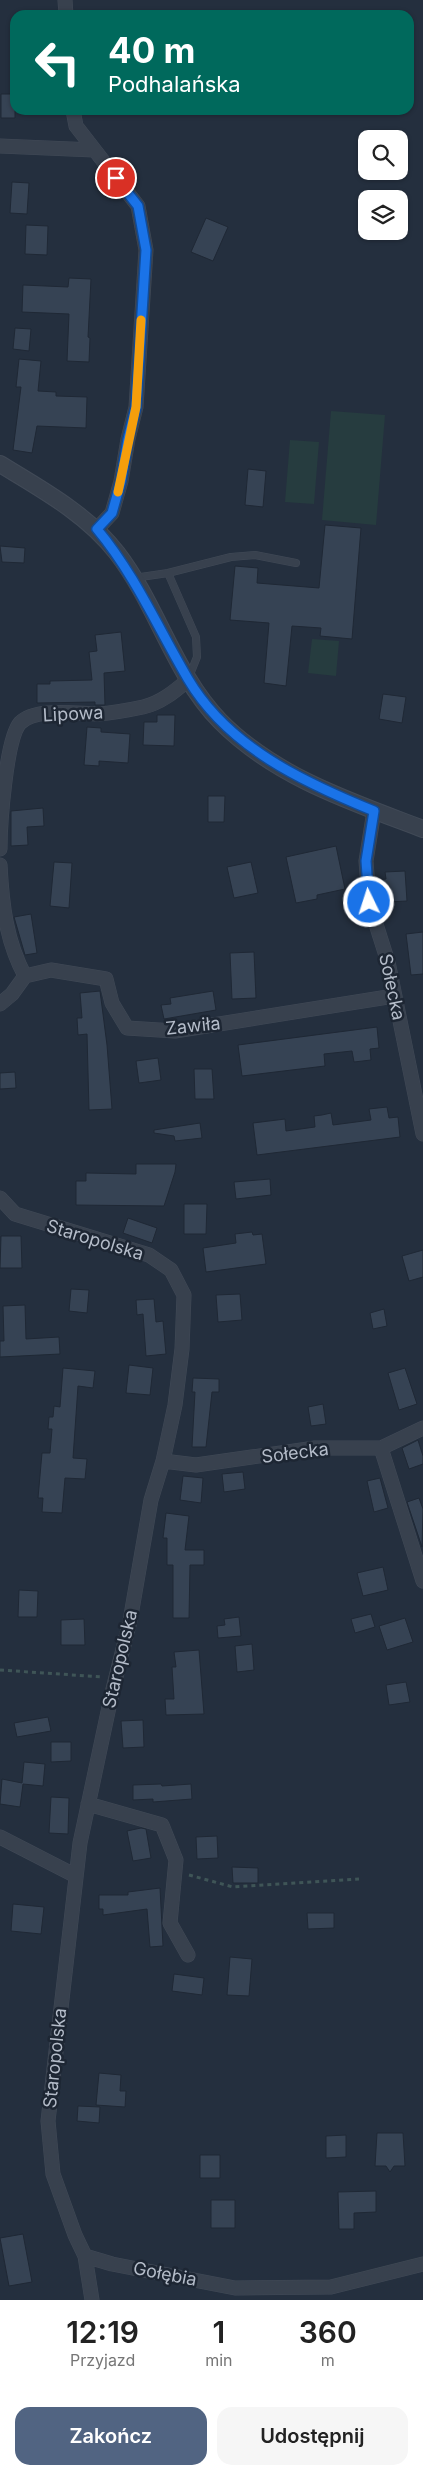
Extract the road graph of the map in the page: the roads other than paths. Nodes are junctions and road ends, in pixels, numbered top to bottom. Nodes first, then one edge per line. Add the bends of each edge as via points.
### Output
1 (74, 115) edge
2 (0, 146) edge
3 (94, 150) junction
4 (0, 464) edge
5 (97, 529) junction
6 (296, 562) dead end
7 (168, 573) junction
8 (133, 578) junction
9 (188, 680) junction
10 (374, 811) junction
11 (423, 829) edge
12 (0, 849) edge
13 (0, 865) edge
14 (25, 976) junction
15 (394, 996) junction
16 (0, 1004) edge
17 (423, 1134) edge
18 (0, 1198) edge
19 (423, 1428) edge
20 (381, 1448) junction
21 (163, 1461) junction
22 (423, 1582) edge
23 (88, 1804) junction
24 (0, 1837) edge
25 (76, 1876) junction
26 (188, 1954) dead end
27 (85, 2256) junction
28 (423, 2264) edge
29 (92, 2300) edge

1 - 3 street via 76,126
2 - 3 street
3 - 5 street via 138,206 146,250 136,407 112,513
4 - 5 street
5 - 8 street
6 - 7 lane via 255,555 231,557
7 - 8 lane
7 - 9 lane via 196,637 197,656
8 - 9 street
9 - 10 street via 218,719 258,752 313,786
9 - 12 street, Lipowa via 169,696 145,706 99,714 35,715 22,721 13,734
10 - 11 street
10 - 15 street, Sołecka via 366,861 369,902 388,962
13 - 14 street via 3,915
14 - 15 street, Zawiła via 51,970 106,979 112,1003 127,1028 175,1031
14 - 16 street
15 - 17 street, Sołecka
18 - 21 street, Staropolska via 15,1214 149,1255 171,1270 184,1295 182,1349
19 - 20 street, Sołecka
20 - 21 street, Sołecka via 315,1448 196,1465
20 - 22 street
21 - 23 street, Staropolska via 151,1500 130,1621
23 - 25 street, Staropolska
23 - 26 street via 162,1825 176,1860 170,1923
24 - 25 street
25 - 27 street, Staropolska via 48,2121 53,2174
27 - 28 street, Gołębia via 236,2288 331,2287
27 - 29 street, Staropolska

